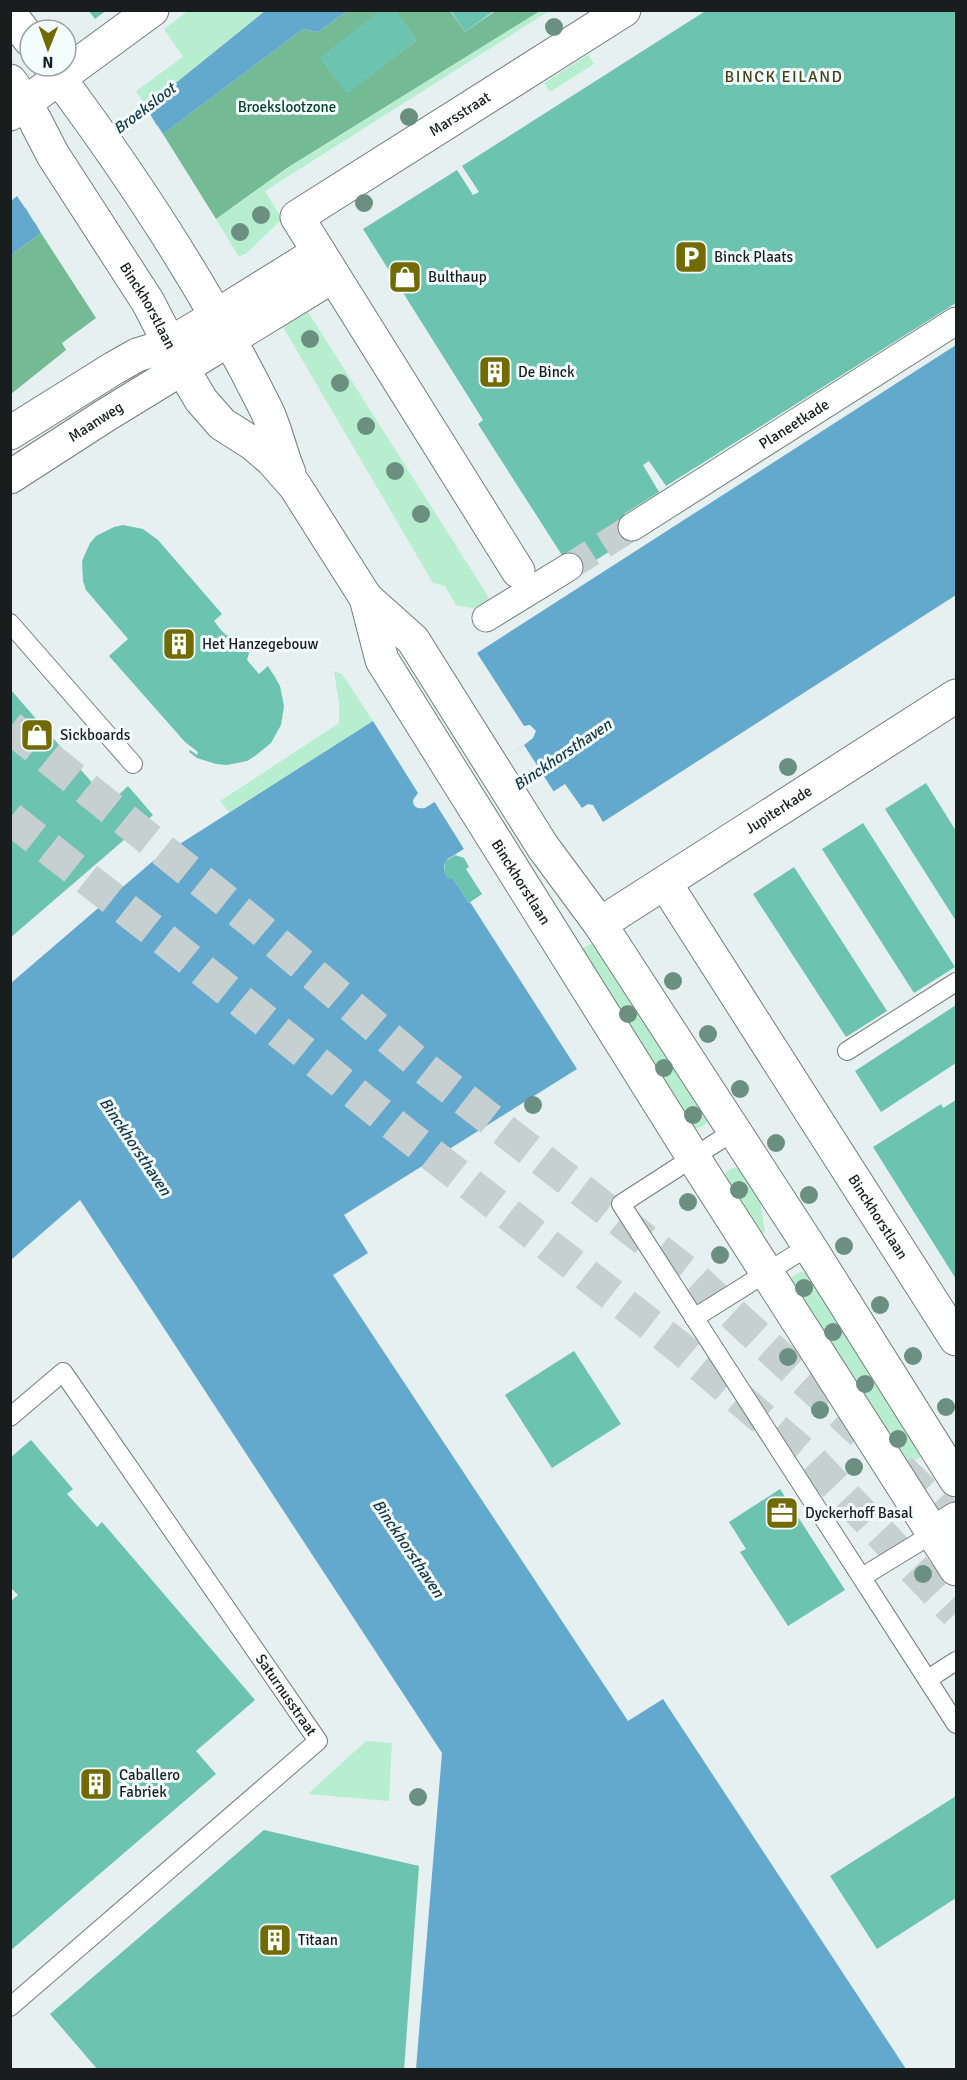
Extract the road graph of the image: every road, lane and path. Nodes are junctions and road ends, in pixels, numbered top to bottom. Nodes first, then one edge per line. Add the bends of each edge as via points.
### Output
1 (152, 10) edge
2 (624, 10) edge
3 (78, 57) edge
4 (47, 78) edge
5 (59, 78) edge
6 (16, 100) edge
7 (326, 264) junction
8 (957, 321) edge
9 (223, 327) junction
10 (176, 356) junction
11 (10, 433) edge
12 (10, 477) edge
13 (295, 486) junction
14 (632, 526) tunnel mouth
15 (569, 567) tunnel mouth
16 (524, 581) junction
17 (366, 598) junction
18 (486, 618) dead end
19 (10, 623) edge
20 (957, 696) edge
21 (133, 764) dead end
22 (665, 883) junction
23 (600, 924) junction
24 (957, 982) edge
25 (847, 1051) dead end
26 (734, 1131) junction
27 (693, 1157) junction
28 (809, 1246) junction
29 (767, 1272) junction
30 (694, 1318) junction
31 (957, 1339) edge
32 (10, 1417) edge
33 (957, 1480) edge
34 (945, 1526) edge
35 (957, 1569) edge
36 (862, 1577) junction
37 (957, 1661) edge
38 (928, 1679) junction
39 (957, 1724) edge
40 (10, 2007) edge

1 - 3 street
2 - 7 street, Marsstraat via 297,217
4 - 6 street, Binckhorstlaan
5 - 9 street, Binckhorstlaan via 160,220
6 - 10 street, Binckhorstlaan via 148,302
7 - 9 street
7 - 16 street
8 - 14 street, Planeetkade
9 - 10 street
9 - 13 street, Binckhorstlaan via 267,411
10 - 11 street via 130,359
10 - 12 street, Maanweg
10 - 13 street, Binckhorstlaan via 214,416 263,451
13 - 17 street, Binckhorstlaan
15 - 16 street
16 - 18 street
17 - 23 street, Binckhorstlaan via 413,640 543,847
17 - 27 street, Binckhorstlaan via 382,660
19 - 21 lane
20 - 22 street, Jupiterkade
22 - 23 street, Jupiterkade
22 - 31 street, Binckhorstlaan
23 - 26 street, Binckhorstlaan
24 - 25 lane
26 - 27 lane
26 - 28 street, Binckhorstlaan
27 - 29 street, Binckhorstlaan
27 - 30 lane via 621,1204
28 - 29 lane
28 - 33 street, Binckhorstlaan
29 - 30 lane
29 - 34 street, Binckhorstlaan
30 - 36 lane
32 - 40 lane, Saturnusstraat via 63,1372 318,1742
34 - 35 street, Binckhorstlaan
34 - 36 lane
36 - 38 lane
37 - 38 lane
38 - 39 lane

